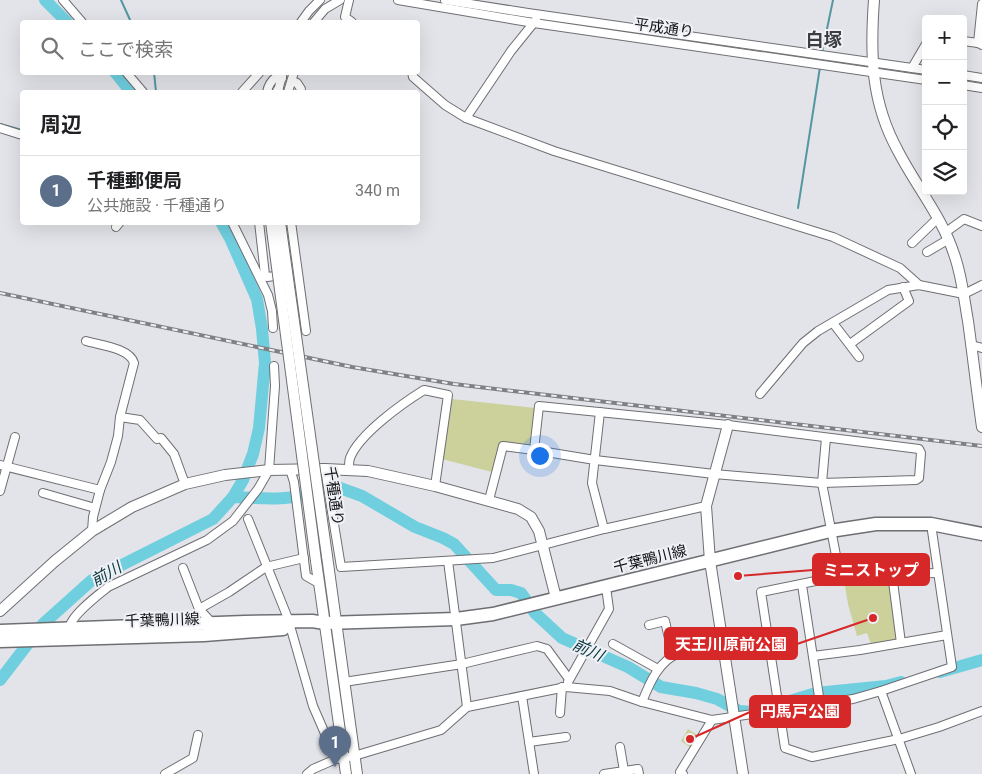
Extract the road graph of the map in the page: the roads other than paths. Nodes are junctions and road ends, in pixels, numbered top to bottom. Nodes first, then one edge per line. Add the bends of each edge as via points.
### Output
1 (63, 0) edge
2 (320, 0) edge
3 (340, 0) edge
4 (349, 0) edge
5 (398, 0) edge
6 (445, 0) edge
7 (874, 0) edge
8 (330, 2) edge
9 (982, 4) edge
10 (541, 15) junction
11 (80, 20) edge
12 (302, 20) edge
13 (316, 20) edge
14 (349, 20) edge
15 (534, 23) junction
16 (967, 42) edge
17 (980, 44) edge
18 (922, 51) edge
19 (873, 67) junction
20 (912, 68) junction
21 (922, 69) edge
22 (129, 75) edge
23 (257, 75) edge
24 (413, 75) edge
25 (293, 76) edge
26 (967, 76) edge
27 (279, 77) edge
28 (982, 78) edge
29 (922, 79) edge
30 (967, 86) edge
31 (982, 88) edge
32 (141, 90) edge
33 (244, 90) edge
34 (267, 90) edge
35 (281, 90) edge
36 (282, 90) edge
37 (301, 90) edge
38 (466, 118) junction
39 (0, 128) edge
40 (20, 134) edge
41 (938, 218) junction
42 (234, 225) edge
43 (259, 225) edge
44 (271, 225) edge
45 (280, 225) edge
46 (291, 225) edge
47 (982, 226) edge
48 (947, 235) junction
49 (912, 243) dead end
50 (927, 252) dead end
51 (263, 257) junction
52 (250, 258) junction
53 (298, 274) junction
54 (919, 285) junction
55 (982, 285) edge
56 (903, 287) junction
57 (964, 294) junction
58 (833, 323) junction
59 (86, 341) dead end
60 (850, 344) junction
61 (971, 345) junction
62 (982, 348) edge
63 (859, 357) dead end
64 (274, 366) dead end
65 (760, 394) dead end
66 (600, 412) junction
67 (120, 417) junction
68 (728, 425) junction
69 (982, 427) edge
70 (14, 437) dead end
71 (826, 438) junction
72 (534, 450) junction
73 (595, 460) junction
74 (3, 466) edge
75 (325, 468) junction
76 (290, 469) junction
77 (348, 469) junction
78 (269, 470) junction
79 (714, 474) junction
80 (822, 482) junction
81 (185, 484) junction
82 (435, 486) junction
83 (0, 490) edge
84 (100, 490) junction
85 (43, 493) dead end
86 (489, 500) junction
87 (706, 506) junction
88 (95, 508) junction
89 (248, 519) dead end
90 (931, 524) junction
91 (604, 529) junction
92 (92, 531) junction
93 (830, 531) junction
94 (982, 534) edge
95 (543, 546) junction
96 (304, 558) junction
97 (448, 561) junction
98 (710, 561) junction
99 (266, 567) junction
100 (183, 568) dead end
101 (938, 573) junction
102 (892, 574) junction
103 (840, 576) junction
104 (320, 584) junction
105 (802, 585) junction
106 (606, 587) junction
107 (556, 598) junction
108 (199, 609) junction
109 (0, 611) edge
110 (456, 619) junction
111 (331, 623) junction
112 (213, 624) junction
113 (290, 625) junction
114 (649, 625) dead end
115 (66, 629) junction
116 (947, 635) junction
117 (3, 638) edge
118 (901, 643) junction
119 (613, 644) dead end
120 (723, 644) junction
121 (673, 656) junction
122 (813, 656) junction
123 (462, 664) junction
124 (658, 669) junction
125 (569, 678) junction
126 (344, 682) junction
127 (564, 687) junction
128 (881, 691) junction
129 (522, 696) junction
130 (642, 702) junction
131 (820, 703) junction
132 (467, 706) junction
133 (779, 709) junction
134 (982, 711) edge
135 (560, 713) dead end
136 (734, 716) junction
137 (712, 720) junction
138 (198, 736) dead end
139 (566, 737) dead end
140 (899, 739) junction
141 (529, 742) junction
142 (620, 747) dead end
143 (345, 758) junction
144 (624, 771) junction
145 (165, 774) edge
146 (307, 774) edge
147 (346, 774) edge
148 (357, 774) edge
149 (534, 774) edge
150 (604, 774) edge
151 (638, 774) edge
152 (684, 774) edge
153 (743, 774) edge
154 (911, 774) edge

1 - 11 street
2 - 12 street
3 - 8 street
4 - 14 street via 345,17
5 - 15 street, 平成通り
6 - 10 street, 平成通り
7 - 19 street
8 - 13 street
9 - 17 street
10 - 15 street
10 - 19 street, 平成通り
15 - 19 street, 平成通り
15 - 38 street
16 - 17 street
18 - 20 street
19 - 20 street, 平成通り
19 - 29 street, 平成通り
19 - 41 street via 878,99 889,133
20 - 21 street, 平成通り
22 - 32 street
23 - 33 street
24 - 38 street via 445,105
25 - 36 street
25 - 37 street
26 - 28 street
27 - 34 street
27 - 35 street
30 - 31 street
38 - 54 street via 554,152 833,237 900,268
39 - 40 street
41 - 48 street
41 - 49 street
42 - 52 street
43 - 51 street
44 - 104 street, 千種通り, bridge
45 - 111 street, 千種通り, bridge via 327,556
46 - 53 street
47 - 48 street via 964,219
48 - 50 street
48 - 57 street
51 - 52 street
51 - 53 street via 266,277
52 - 53 street via 268,295 272,324 305,329
54 - 56 street
54 - 57 street
55 - 57 street
56 - 58 street via 888,290
56 - 60 street via 908,301
57 - 61 street
58 - 60 street
58 - 65 street via 803,343
59 - 67 street via 115,348 133,358
60 - 63 street
61 - 62 street
61 - 69 street
64 - 78 street
66 - 68 street
66 - 72 street via 539,406
66 - 73 street
67 - 81 street via 140,420 157,439 160,438 174,454
67 - 84 street via 111,462
68 - 71 street
68 - 79 street
70 - 74 street
71 - 80 street
71 - 80 street via 919,449 919,478
72 - 73 street
72 - 86 street via 503,446
73 - 79 street
73 - 91 street via 592,483
74 - 83 street
74 - 84 street
75 - 76 street
75 - 77 street
75 - 97 street via 341,568
76 - 78 street
76 - 96 street
77 - 82 street
77 - 82 street via 349,459 358,445 391,413 424,390 448,395
78 - 81 street
78 - 115 street via 233,521 206,540 108,587
79 - 80 street
79 - 87 street
80 - 93 street
81 - 92 street via 132,507
82 - 86 street
84 - 88 street
85 - 88 street
86 - 95 street via 518,509 531,517
87 - 91 street
87 - 98 street
88 - 92 street
89 - 99 street
90 - 93 main road, 千葉鴨川線 via 876,524
90 - 94 main road, 千葉鴨川線
90 - 101 street
91 - 95 street
92 - 109 street
93 - 98 main road, 千葉鴨川線
93 - 103 street
95 - 97 street via 493,558
95 - 107 street
96 - 99 street
96 - 104 street via 306,576
97 - 110 street
98 - 106 main road, 千葉鴨川線
98 - 120 street
99 - 108 street
99 - 113 street
100 - 108 street
101 - 102 street
101 - 116 street
102 - 103 street
102 - 118 street
103 - 105 street
104 - 111 street, 千種通り
105 - 122 street
105 - 133 street via 761,592
106 - 107 main road, 千葉鴨川線
106 - 125 street via 609,609
107 - 110 main road, 千葉鴨川線 via 493,614
108 - 112 street
110 - 111 main road, 千葉鴨川線
110 - 123 street
111 - 113 main road, 千葉鴨川線 via 313,628
111 - 126 street, 千種通り
111 - 143 street, 千種通り
112 - 113 main road, 千葉鴨川線
112 - 115 main road, 千葉鴨川線
113 - 117 main road, 千葉鴨川線 via 204,635
113 - 143 street via 313,706
114 - 121 street via 665,621
115 - 117 main road, 千葉鴨川線 via 18,630
116 - 118 street
116 - 128 street via 952,667
118 - 122 street
119 - 124 street
120 - 121 street via 682,651
120 - 136 street
121 - 124 street
122 - 131 street
123 - 125 street via 537,646 547,649
123 - 126 street
123 - 132 street
124 - 130 street
125 - 127 street
126 - 143 street, 千種通り
127 - 129 street
127 - 130 street via 610,691
127 - 135 street
128 - 131 street
128 - 140 street
129 - 132 street
129 - 141 street
130 - 137 street
131 - 133 street
132 - 143 street via 441,730
133 - 136 street
133 - 140 street via 785,748 812,757
134 - 140 street
136 - 137 street
136 - 153 street
137 - 152 street via 680,772
138 - 145 street via 193,758
139 - 141 street
140 - 154 street
141 - 149 street
142 - 144 street
143 - 146 street
143 - 147 street, 千種通り
143 - 148 street, 千種通り
144 - 150 street
144 - 151 street via 638,769

